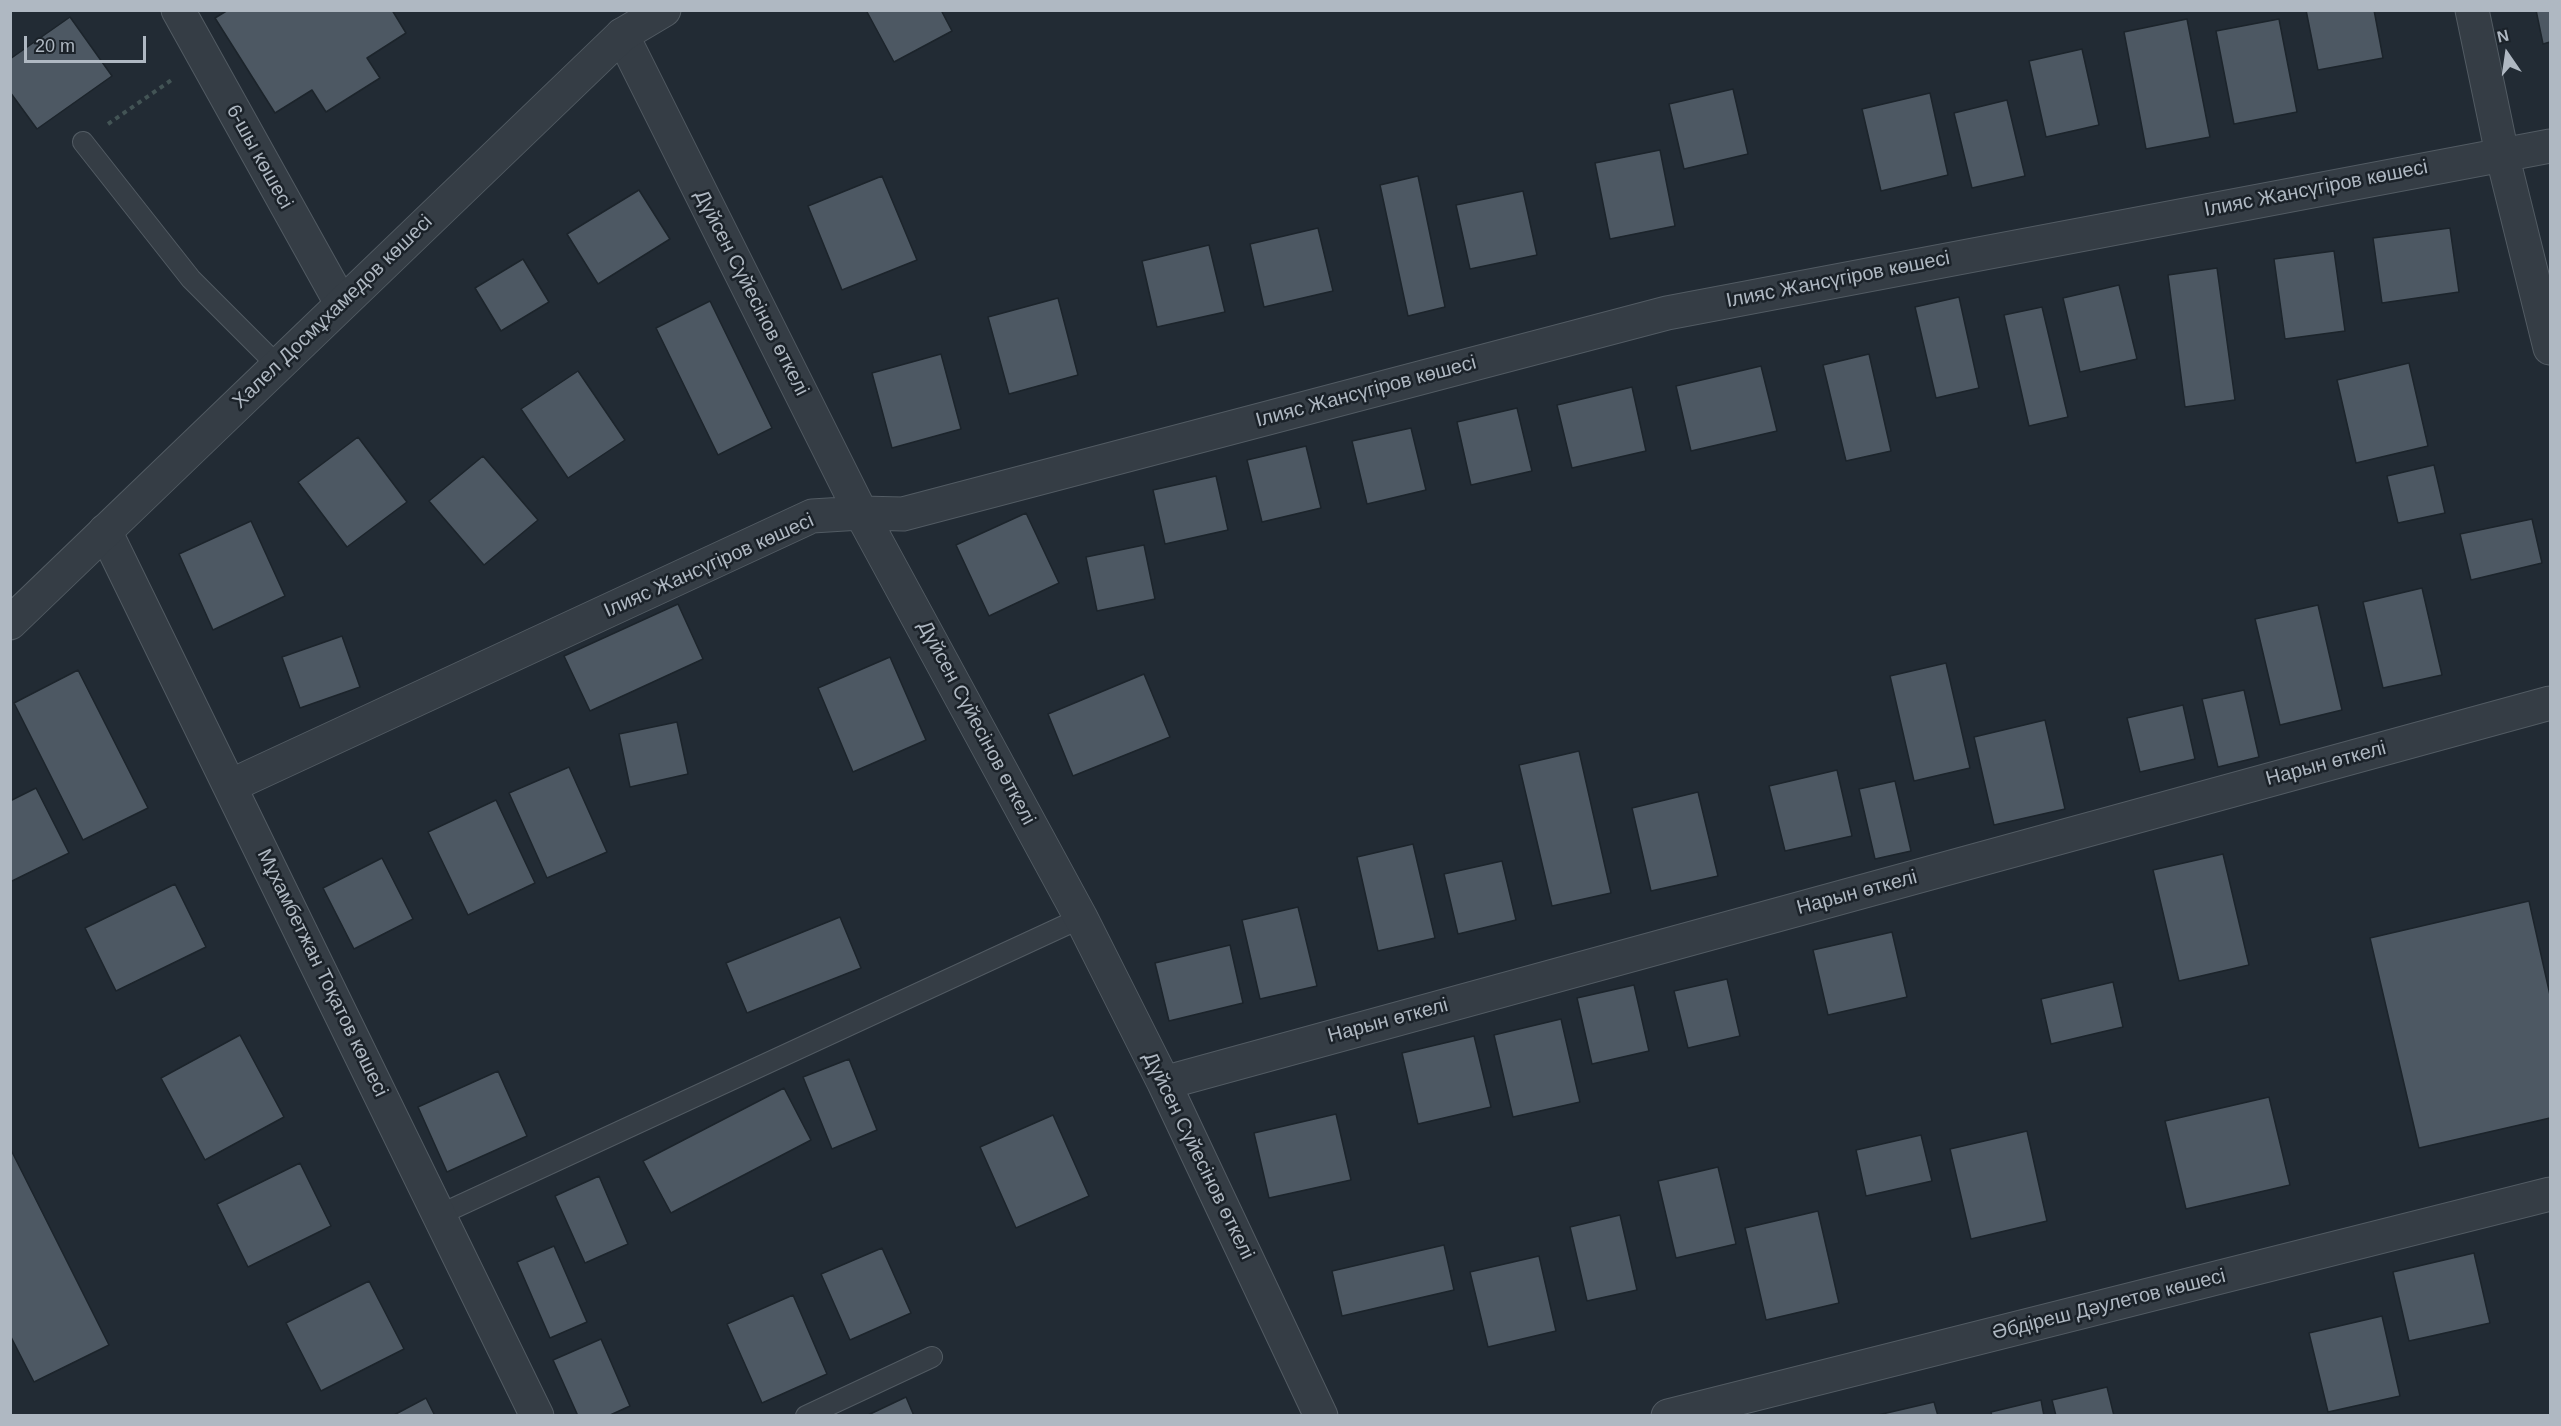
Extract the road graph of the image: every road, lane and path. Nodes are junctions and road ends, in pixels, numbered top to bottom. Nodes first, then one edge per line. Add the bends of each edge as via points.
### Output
1 (178, 10) edge
2 (664, 10) edge
3 (2472, 10) edge
4 (622, 35) junction
5 (203, 56) junction
6 (82, 142) joint
7 (2550, 146) edge
8 (2502, 154) junction
9 (341, 303) junction
10 (2550, 348) edge
11 (277, 365) junction
12 (861, 513) junction
13 (105, 531) junction
14 (10, 623) edge
15 (2550, 703) edge
16 (230, 786) junction
17 (1081, 918) junction
18 (1164, 1083) junction
19 (2550, 1194) edge
20 (440, 1215) junction
21 (932, 1358) dead end
22 (537, 1416) edge
23 (806, 1416) edge
24 (1321, 1416) edge
25 (1668, 1416) edge

1 - 5 street, 6-шы көшесі
2 - 4 street, Халел Досмұхамедов көшесі
3 - 8 street
4 - 9 street, Халел Досмұхамедов көшесі
4 - 12 street, Дүйсен Сүйесінов өткелі
5 - 6 path
5 - 9 street, 6-шы көшесі
6 - 11 lane via 191,279
7 - 8 street, Ілияс Жансүгіров көшесі
8 - 10 street
8 - 12 street, Ілияс Жансүгіров көшесі via 1667,313 903,514
9 - 11 street, Халел Досмұхамедов көшесі
11 - 13 street, Халел Досмұхамедов көшесі
12 - 16 street, Ілияс Жансүгіров көшесі via 813,516
12 - 17 street, Дүйсен Сүйесінов өткелі
13 - 14 street, Халел Досмұхамедов көшесі
13 - 16 street, Мұхамбетжан Тоқатов көшесі
15 - 18 street, Нарын өткелі
16 - 20 street, Мұхамбетжан Тоқатов көшесі
17 - 18 street, Дүйсен Сүйесінов өткелі
17 - 20 lane
18 - 24 street, Дүйсен Сүйесінов өткелі
19 - 25 street, Әбдіреш Дәулетов көшесі
20 - 22 street, Мұхамбетжан Тоқатов көшесі
21 - 23 lane

